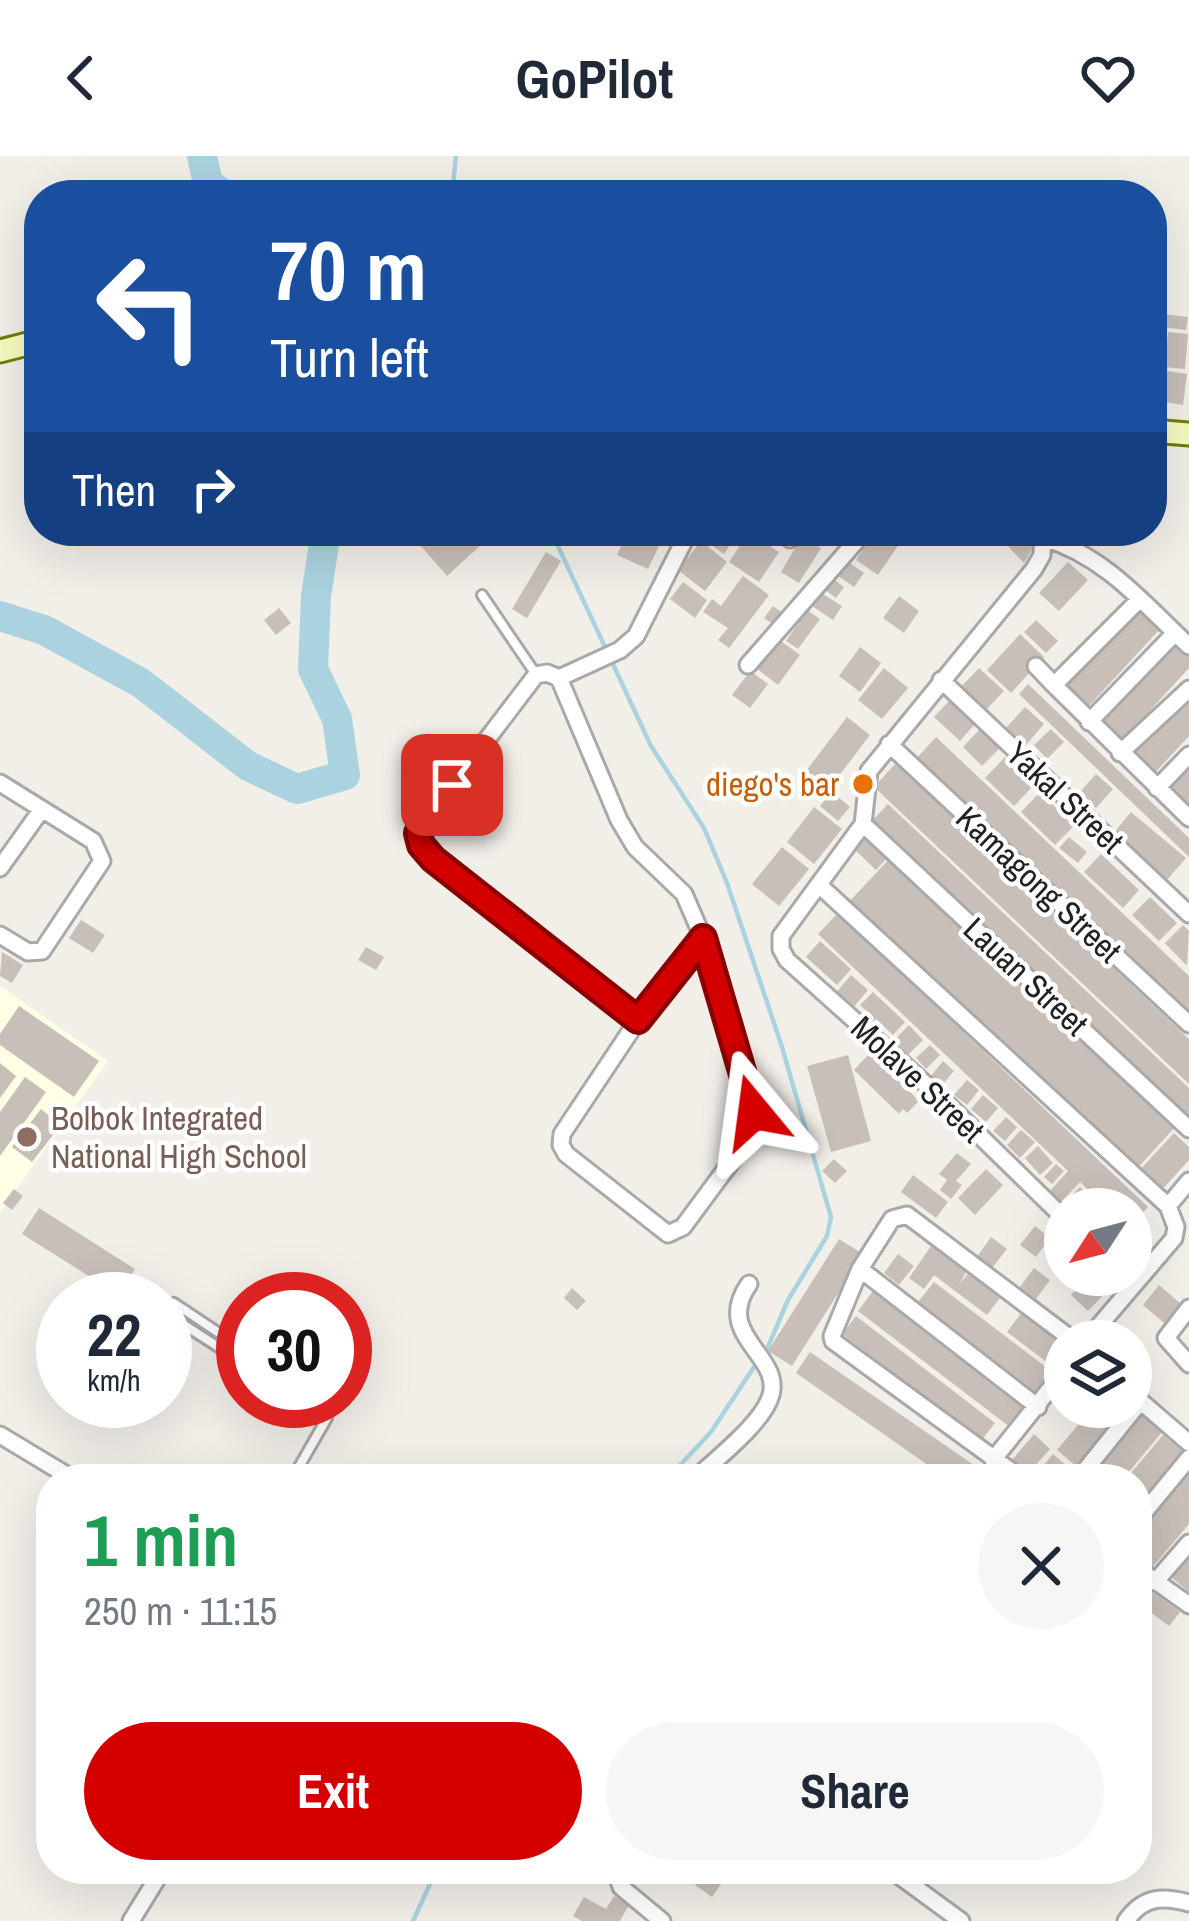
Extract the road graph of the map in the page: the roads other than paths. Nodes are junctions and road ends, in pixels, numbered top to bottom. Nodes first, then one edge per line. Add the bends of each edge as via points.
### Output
1 (681, 546) edge
2 (852, 546) edge
3 (1042, 546) edge
4 (1070, 546) edge
5 (482, 595) dead end
6 (1141, 598) junction
7 (1175, 633) junction
8 (1189, 646) edge
9 (748, 665) dead end
10 (1036, 666) dead end
11 (536, 675) junction
12 (559, 678) junction
13 (941, 680) junction
14 (1054, 686) junction
15 (1189, 689) edge
16 (1088, 722) junction
17 (889, 744) junction
18 (1120, 753) junction
19 (1189, 755) edge
20 (0, 783) edge
21 (1157, 788) junction
22 (42, 809) junction
23 (1189, 818) edge
24 (863, 824) junction
25 (0, 868) edge
26 (819, 886) junction
27 (1189, 914) edge
28 (0, 935) edge
29 (703, 938) junction
30 (638, 1020) junction
31 (1189, 1024) edge
32 (1189, 1129) edge
33 (1189, 1181) edge
34 (1044, 1199) edge
35 (1168, 1206) junction
36 (1152, 1258) edge
37 (860, 1269) junction
38 (748, 1284) dead end
39 (1189, 1308) edge
40 (1046, 1320) edge
41 (242, 1356) edge
42 (1189, 1364) edge
43 (1044, 1400) edge
44 (1038, 1408) junction
45 (1152, 1411) edge
46 (321, 1428) edge
47 (1114, 1428) edge
48 (0, 1435) edge
49 (1189, 1443) edge
50 (1189, 1458) edge
51 (993, 1460) junction
52 (48, 1464) edge
53 (301, 1464) edge
54 (710, 1464) edge
55 (999, 1464) edge
56 (1089, 1464) edge
57 (1152, 1502) edge
58 (1189, 1543) edge
59 (1152, 1580) edge
60 (1155, 1582) junction
61 (1189, 1605) edge
62 (154, 1884) edge
63 (620, 1884) edge
64 (910, 1884) edge
65 (1189, 1903) edge
66 (131, 1921) edge
67 (662, 1921) edge
68 (961, 1921) edge
69 (1126, 1921) edge

1 - 12 street via 636,636
2 - 9 street
3 - 13 street via 1034,569
4 - 6 street
5 - 11 lane
6 - 7 street
6 - 14 street
7 - 8 street
7 - 16 street
10 - 14 street
11 - 12 street
11 - 30 street via 424,822 421,845
12 - 29 street via 619,820 684,895
13 - 17 street
13 - 27 street, Yakal Street
14 - 16 street
15 - 18 street
16 - 18 street
17 - 24 street via 869,771
17 - 31 street, Kamagong Street
18 - 21 street
19 - 21 street
20 - 22 street
21 - 23 street
22 - 25 street
22 - 28 street via 93,841 102,860 41,951
24 - 26 street
24 - 32 street, Lauan Street
26 - 34 street, Molave Street via 781,936 787,960
26 - 35 street
29 - 30 street
29 - 30 street via 756,1124 683,1227 668,1234 561,1145
33 - 35 street
35 - 36 street via 1174,1238
37 - 40 street via 892,1219 907,1215
37 - 44 street
37 - 51 street via 833,1341
38 - 54 street via 739,1298 740,1331 766,1368 771,1396
39 - 42 street via 1166,1338
41 - 41 lane via 174,1303 170,1305 175,1319
43 - 44 street
44 - 51 street
45 - 49 street
46 - 53 lane
47 - 56 street
48 - 52 street
50 - 57 street
51 - 55 street
58 - 60 street
59 - 60 street
60 - 61 street
62 - 66 street
63 - 67 street
64 - 68 street
65 - 69 street via 1148,1900

